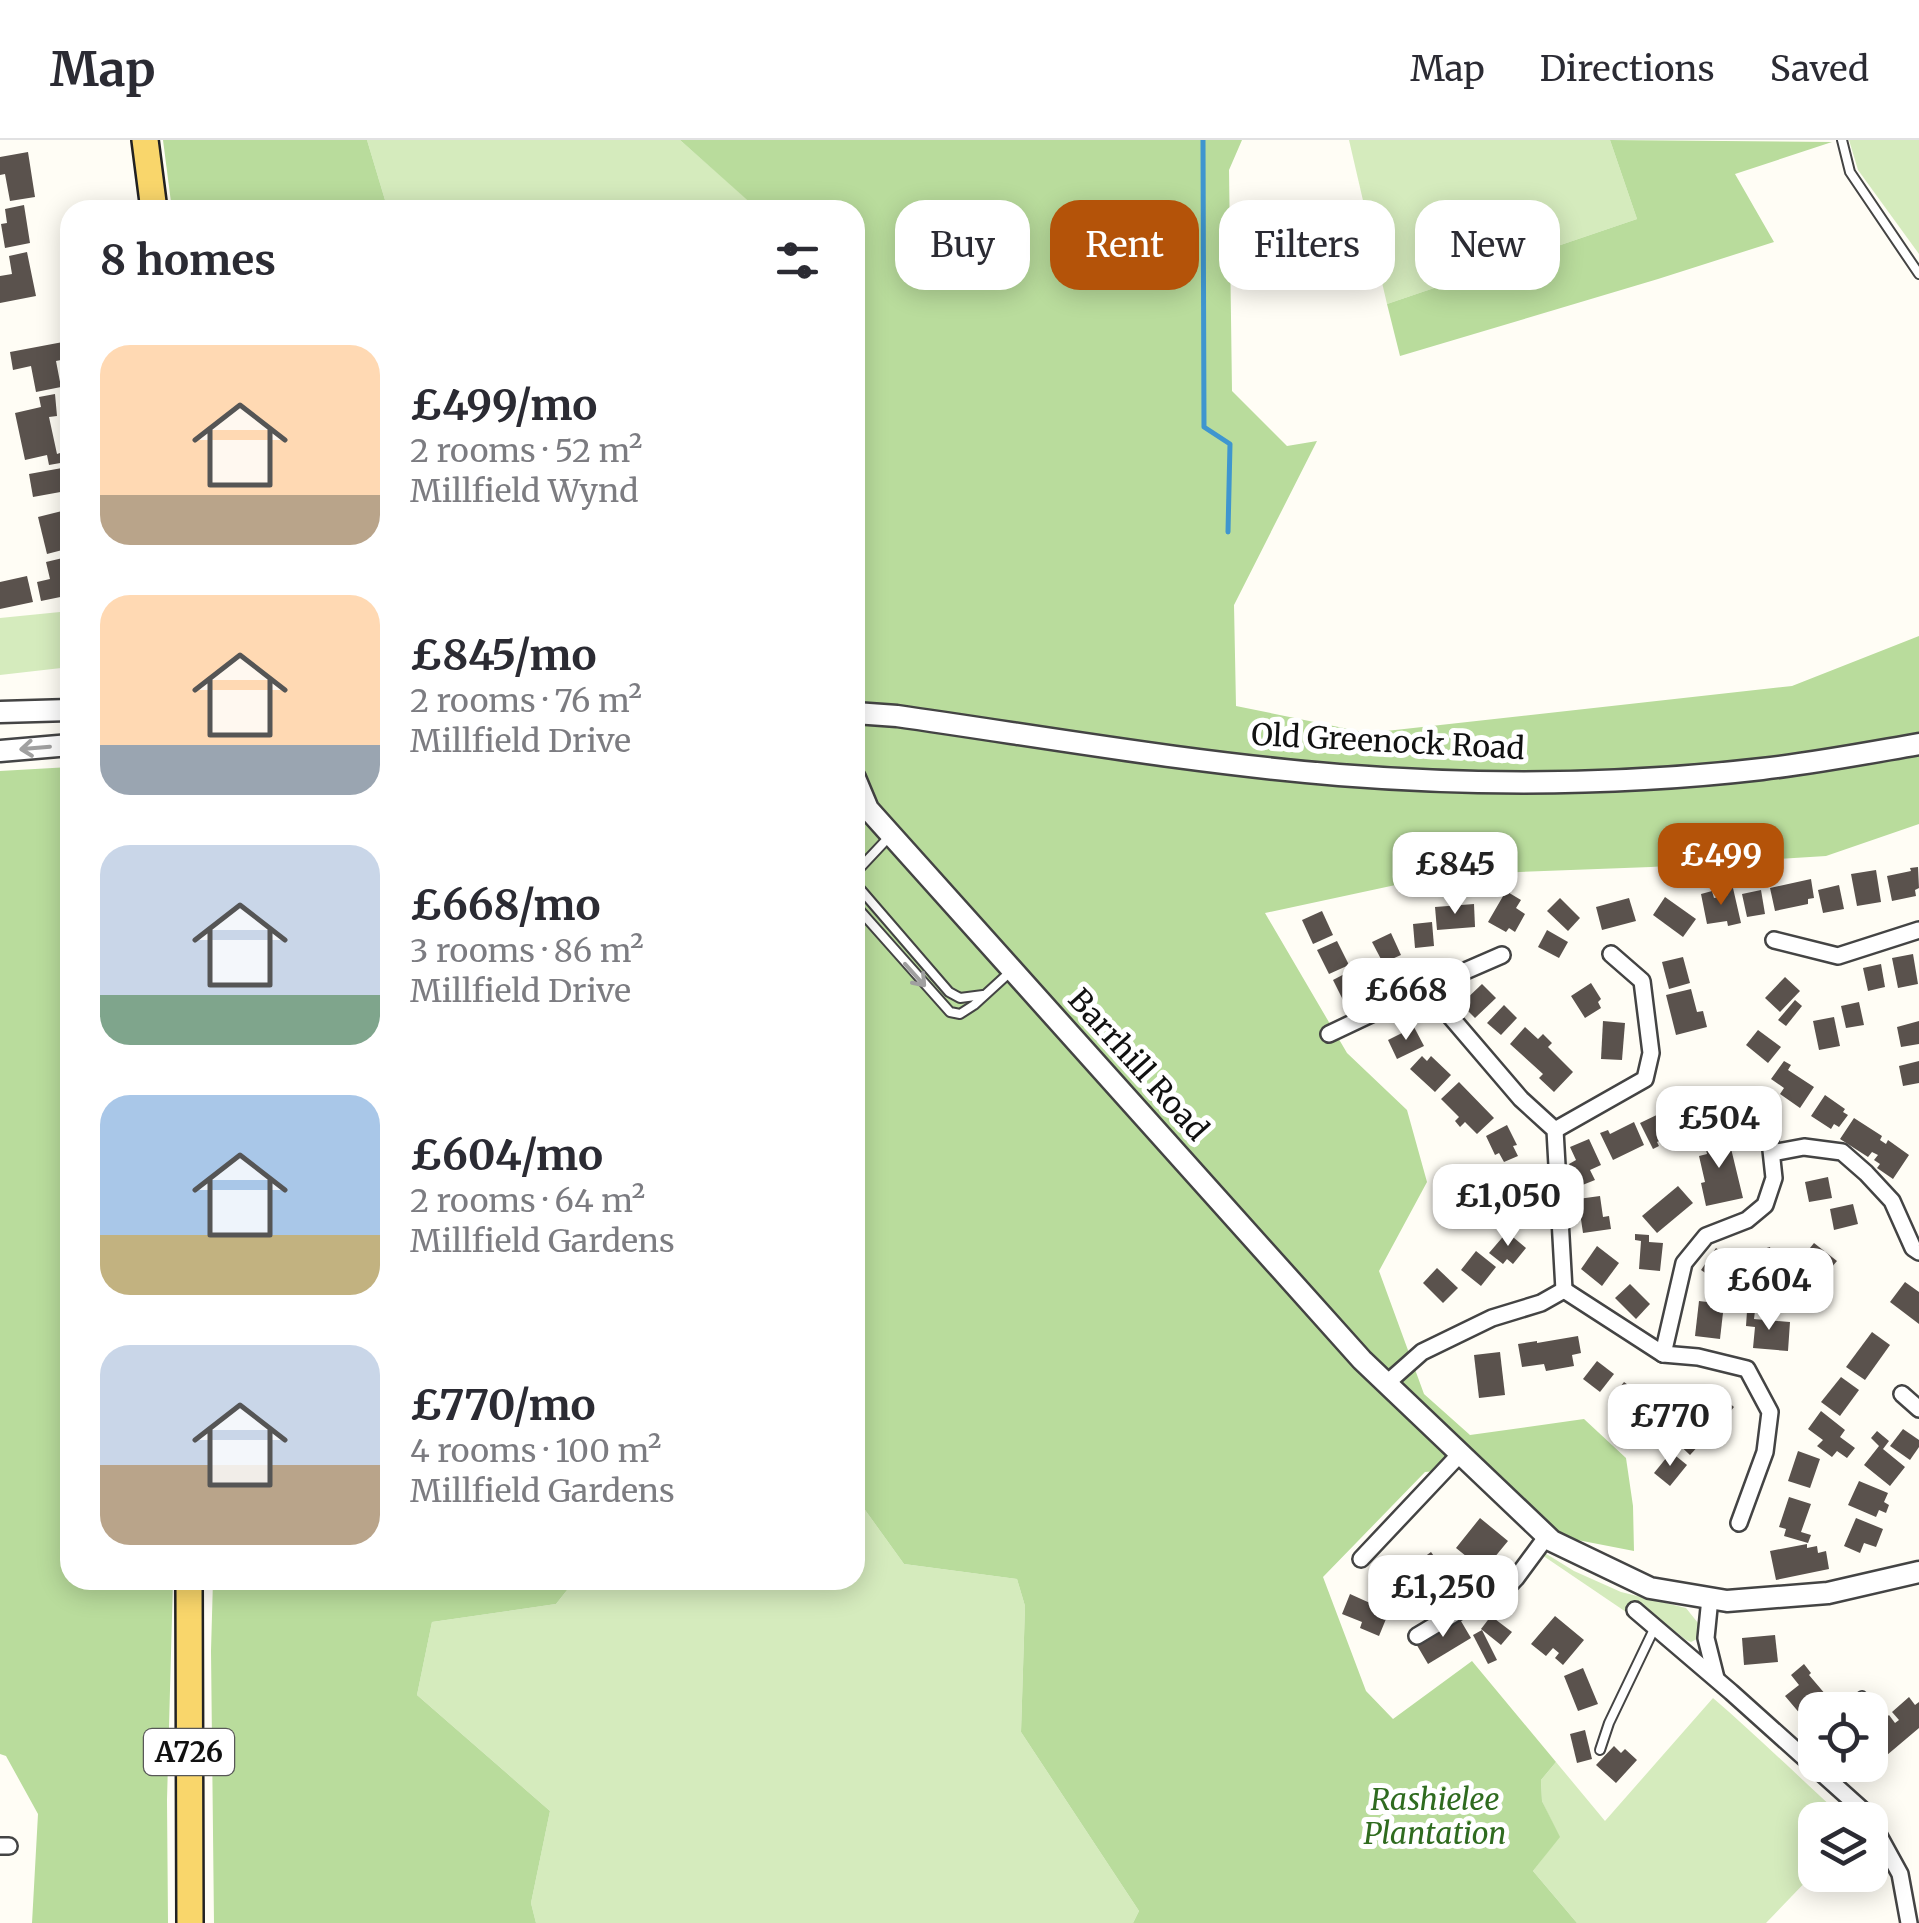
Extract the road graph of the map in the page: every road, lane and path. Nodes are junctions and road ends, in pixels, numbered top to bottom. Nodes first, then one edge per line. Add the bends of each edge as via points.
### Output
1 (145, 140) edge
2 (1842, 140) edge
3 (153, 200) edge
4 (1919, 274) edge
5 (60, 710) edge
6 (0, 712) edge
7 (865, 714) edge
8 (1919, 744) edge
9 (60, 746) edge
10 (0, 751) edge
11 (865, 802) edge
12 (891, 834) junction
13 (865, 863) edge
14 (865, 895) edge
15 (865, 916) edge
16 (1919, 930) edge
17 (1774, 940) dead end
18 (1611, 954) dead end
19 (1502, 955) dead end
20 (1012, 970) junction
21 (1426, 988) junction
22 (983, 994) junction
23 (1328, 1034) dead end
24 (1758, 1102) dead end
25 (1555, 1130) junction
26 (1772, 1154) junction
27 (1919, 1252) edge
28 (1564, 1290) junction
29 (1663, 1354) junction
30 (1387, 1384) junction
31 (1902, 1394) dead end
32 (1919, 1409) edge
33 (1460, 1454) junction
34 (1739, 1524) dead end
35 (1547, 1536) junction
36 (1361, 1558) dead end
37 (1919, 1572) edge
38 (189, 1590) edge
39 (1710, 1598) junction
40 (1635, 1610) dead end
41 (1655, 1627) junction
42 (1418, 1636) dead end
43 (1717, 1680) junction
44 (1600, 1750) dead end
45 (1798, 1752) edge
46 (1831, 1782) edge
47 (190, 1923) edge
48 (1909, 1923) edge

1 - 3 main road
2 - 4 lane via 1850,172
5 - 6 street
7 - 8 street, Old Greenock Road via 1271,769 1443,780 1682,776
9 -> 10 street
11 - 12 street, Barrhill Road
12 - 13 lane
12 - 20 street, Barrhill Road
14 - 22 lane via 949,992 960,998
15 -> 22 lane via 950,1012 960,1014
16 - 17 street via 1838,956
18 - 25 street via 1642,982 1651,1053 1646,1080
19 - 21 street
20 - 22 lane
20 - 30 street, Barrhill Road
21 - 23 street
21 - 25 street
24 - 26 street
25 - 28 street
26 - 27 street via 1804,1148 1842,1152 1892,1201
26 - 29 street via 1774,1178 1765,1205 1706,1236 1684,1263
28 - 29 street
28 - 30 street via 1422,1352
29 - 34 street via 1747,1369 1770,1412
30 - 33 street, Barrhill Road
31 - 32 street
33 - 35 street, Barrhill Road
33 - 36 street
35 - 39 street, Barrhill Road via 1650,1588
35 - 42 street via 1499,1596 1467,1606
37 - 39 street, Barrhill Road via 1828,1593
38 - 47 main road, A726
39 - 43 street via 1706,1638
40 - 41 street
41 - 43 street
41 - 44 lane
43 - 45 street
46 - 48 street via 1867,1814 1900,1874

